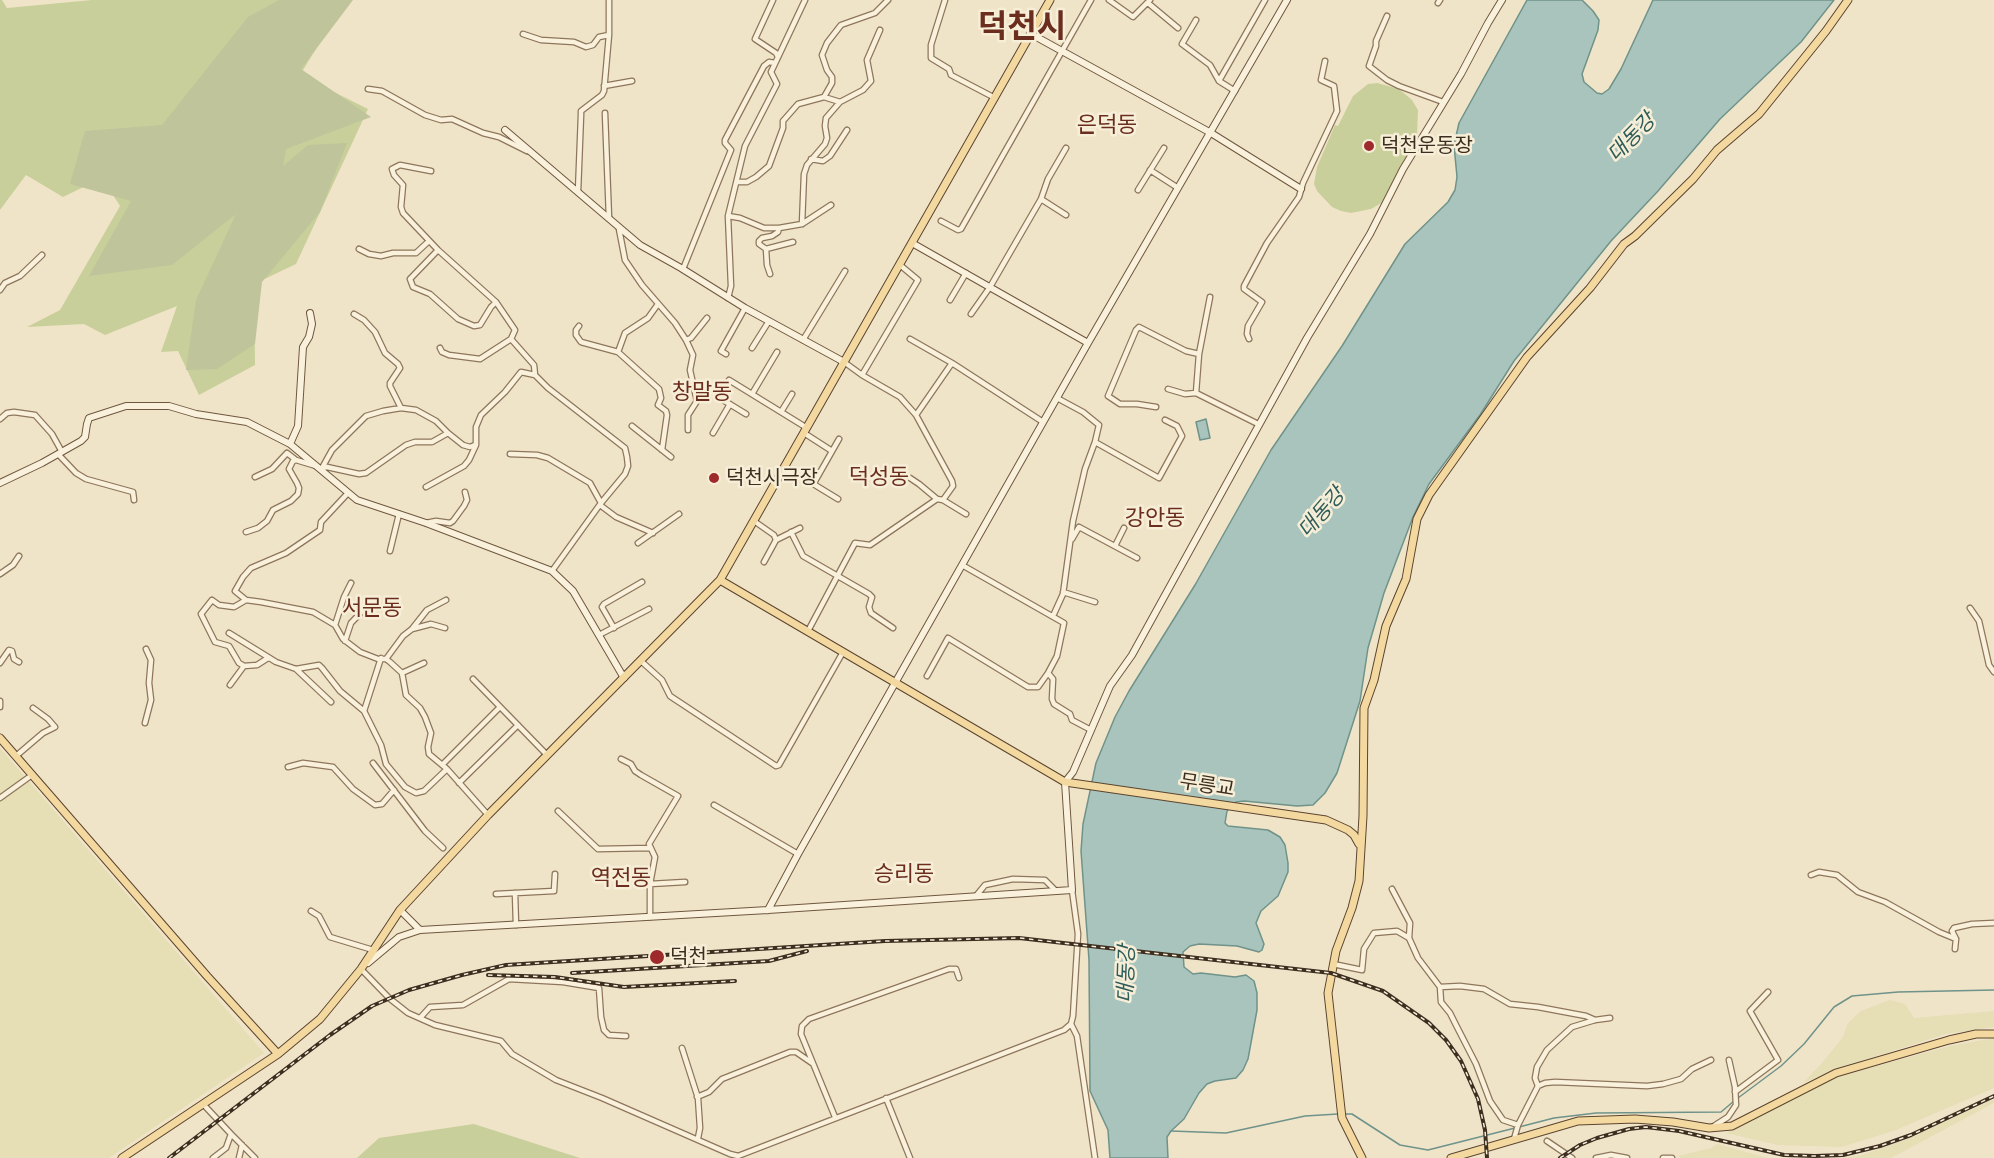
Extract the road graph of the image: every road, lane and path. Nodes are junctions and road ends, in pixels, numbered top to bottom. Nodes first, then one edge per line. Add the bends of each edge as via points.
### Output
1 (609, 0) edge
2 (773, 0) edge
3 (804, 0) edge
4 (888, 0) edge
5 (945, 0) edge
6 (1050, 0) edge
7 (1091, 0) edge
8 (1109, 0) edge
9 (1265, 0) edge
10 (1287, 0) edge
11 (1502, 0) edge
12 (1848, 0) edge
13 (1149, 1) edge
14 (1387, 16) dead end
15 (1196, 20) dead end
16 (1178, 28) dead end
17 (880, 30) dead end
18 (523, 34) dead end
19 (1031, 34) junction
20 (609, 35) junction
21 (1063, 51) junction
22 (778, 57) junction
23 (1325, 61) dead end
24 (775, 63) junction
25 (632, 81) dead end
26 (1218, 81) junction
27 (604, 86) junction
28 (368, 89) dead end
29 (1235, 91) junction
30 (824, 97) junction
31 (995, 98) junction
32 (840, 102) junction
33 (1443, 102) junction
34 (605, 113) dead end
35 (505, 130) dead end
36 (847, 130) dead end
37 (1211, 134) junction
38 (1066, 148) dead end
39 (1164, 148) dead end
40 (532, 153) junction
41 (811, 159) junction
42 (1150, 170) junction
43 (431, 171) dead end
44 (737, 182) junction
45 (1178, 188) junction
46 (1300, 189) junction
47 (1138, 190) dead end
48 (578, 192) junction
49 (1041, 199) junction
50 (831, 205) dead end
51 (1066, 215) dead end
52 (728, 216) junction
53 (609, 219) junction
54 (940, 220) dead end
55 (802, 224) junction
56 (779, 228) junction
57 (619, 229) junction
58 (429, 241) junction
59 (793, 242) dead end
60 (912, 243) junction
61 (359, 249) dead end
62 (766, 249) junction
63 (438, 250) junction
64 (42, 255) dead end
65 (900, 265) junction
66 (683, 269) junction
67 (845, 271) dead end
68 (966, 273) junction
69 (770, 274) dead end
70 (990, 287) junction
71 (0, 290) edge
72 (728, 297) junction
73 (1210, 297) dead end
74 (950, 300) dead end
75 (496, 302) junction
76 (658, 304) junction
77 (745, 308) junction
78 (310, 313) dead end
79 (354, 314) dead end
80 (972, 314) dead end
81 (707, 318) dead end
82 (769, 321) junction
83 (579, 326) dead end
84 (511, 339) junction
85 (910, 339) dead end
86 (1249, 339) dead end
87 (686, 340) junction
88 (803, 340) junction
89 (1088, 343) junction
90 (440, 348) dead end
91 (752, 348) dead end
92 (618, 352) junction
93 (777, 352) dead end
94 (726, 354) dead end
95 (1199, 354) junction
96 (844, 362) junction
97 (952, 363) junction
98 (535, 375) junction
99 (862, 375) junction
100 (729, 380) dead end
101 (1168, 389) dead end
102 (719, 392) dead end
103 (1196, 393) junction
104 (752, 394) junction
105 (792, 394) dead end
106 (1056, 398) junction
107 (730, 404) junction
108 (1156, 407) dead end
109 (401, 408) junction
110 (781, 412) junction
111 (746, 414) dead end
112 (916, 415) junction
113 (0, 419) edge
114 (1165, 420) dead end
115 (1043, 422) junction
116 (1258, 424) junction
117 (632, 426) dead end
118 (688, 430) dead end
119 (805, 430) junction
120 (448, 433) junction
121 (713, 433) dead end
122 (839, 439) dead end
123 (1095, 442) junction
124 (290, 444) junction
125 (476, 445) junction
126 (662, 450) junction
127 (832, 451) junction
128 (60, 453) junction
129 (510, 454) dead end
130 (671, 457) dead end
131 (296, 460) junction
132 (320, 467) junction
133 (255, 477) dead end
134 (910, 478) dead end
135 (0, 483) edge
136 (426, 487) dead end
137 (465, 492) dead end
138 (348, 493) junction
139 (838, 499) dead end
140 (936, 499) junction
141 (134, 500) dead end
142 (943, 500) junction
143 (601, 504) junction
144 (399, 514) junction
145 (679, 514) dead end
146 (966, 514) dead end
147 (754, 521) junction
148 (426, 523) junction
149 (800, 528) dead end
150 (1124, 528) dead end
151 (246, 532) dead end
152 (791, 532) junction
153 (653, 533) junction
154 (776, 540) junction
155 (1070, 541) junction
156 (638, 543) dead end
157 (1115, 546) junction
158 (390, 551) dead end
159 (19, 556) dead end
160 (1137, 558) dead end
161 (764, 562) dead end
162 (962, 565) junction
163 (552, 571) junction
164 (0, 574) edge
165 (837, 575) junction
166 (720, 580) junction
167 (642, 582) dead end
168 (351, 584) dead end
169 (1063, 592) junction
170 (246, 600) junction
171 (446, 600) dead end
172 (372, 601) dead end
173 (1095, 602) dead end
174 (1970, 608) dead end
175 (649, 609) dead end
176 (1053, 616) junction
177 (335, 625) junction
178 (445, 628) dead end
179 (614, 628) junction
180 (893, 628) dead end
181 (412, 629) junction
182 (808, 631) junction
183 (229, 633) dead end
184 (599, 635) junction
185 (345, 641) junction
186 (146, 649) dead end
187 (843, 652) junction
188 (268, 658) junction
189 (384, 658) junction
190 (641, 661) junction
191 (19, 662) dead end
192 (0, 663) edge
193 (424, 663) dead end
194 (244, 666) junction
195 (296, 669) junction
196 (1994, 672) edge
197 (402, 673) junction
198 (1048, 673) junction
199 (927, 676) dead end
200 (624, 678) junction
201 (472, 679) dead end
202 (896, 683) junction
203 (230, 685) dead end
204 (0, 701) edge
205 (331, 702) dead end
206 (0, 706) edge
207 (500, 707) junction
208 (33, 708) dead end
209 (364, 711) junction
210 (145, 723) dead end
211 (518, 725) junction
212 (1091, 730) junction
213 (0, 738) edge
214 (547, 755) junction
215 (16, 756) junction
216 (621, 759) dead end
217 (373, 764) dead end
218 (288, 767) dead end
219 (444, 767) junction
220 (32, 775) junction
221 (1065, 782) junction
222 (459, 783) junction
223 (394, 790) junction
224 (0, 798) edge
225 (714, 805) dead end
226 (558, 811) dead end
227 (488, 815) junction
228 (1360, 847) junction
229 (443, 848) dead end
230 (650, 848) junction
231 (798, 854) junction
232 (555, 874) dead end
233 (1811, 874) dead end
234 (685, 882) dead end
235 (650, 884) junction
236 (1392, 889) dead end
237 (1072, 890) junction
238 (1056, 891) junction
239 (515, 893) junction
240 (496, 894) dead end
241 (976, 896) junction
242 (400, 910) junction
243 (768, 910) junction
244 (311, 911) dead end
245 (650, 918) junction
246 (1994, 923) edge
247 (516, 925) junction
248 (420, 930) junction
249 (1409, 938) junction
250 (1956, 939) junction
251 (1955, 948) dead end
252 (373, 950) junction
253 (1333, 964) junction
254 (361, 969) junction
255 (958, 978) dead end
256 (1440, 987) junction
257 (1768, 992) dead end
258 (418, 1017) junction
259 (1610, 1018) dead end
260 (1595, 1020) junction
261 (1071, 1024) junction
262 (1994, 1034) edge
263 (626, 1036) dead end
264 (682, 1048) dead end
265 (278, 1054) junction
266 (1711, 1060) dead end
267 (1729, 1060) dead end
268 (812, 1063) junction
269 (1538, 1086) junction
270 (1735, 1092) junction
271 (697, 1097) junction
272 (886, 1098) junction
273 (203, 1104) junction
274 (835, 1117) junction
275 (1518, 1125) junction
276 (1709, 1128) junction
277 (231, 1134) junction
278 (1515, 1136) junction
279 (698, 1138) junction
280 (1547, 1141) dead end
281 (242, 1146) junction
282 (122, 1158) edge
283 (213, 1158) edge
284 (239, 1158) edge
285 (255, 1158) edge
286 (910, 1158) edge
287 (1095, 1158) edge
288 (1362, 1158) edge
289 (1451, 1158) edge
290 (1572, 1158) edge
291 (1596, 1158) edge
292 (1627, 1158) edge
293 (1663, 1158) edge
294 (1672, 1158) edge

1 - 20 street
2 - 22 street via 755,39
3 - 22 street
4 - 30 street via 875,14 841,25 827,43 822,55 832,84
5 - 31 street via 931,45 931,58 949,69 951,75
6 - 19 main road
7 - 21 street
8 - 13 street via 1133,17
9 - 26 street
10 - 29 main road
11 - 33 main road
12 - 228 main road via 1758,114 1624,244 1527,357 1429,495 1417,519 1406,579 1386,626 1364,708
13 - 16 street
14 - 33 street via 1369,66 1400,87
15 - 26 street via 1182,44 1210,65
17 - 32 street via 867,60 871,81
18 - 20 street via 586,47
19 - 21 main road
19 - 31 main road
20 - 27 street
21 - 37 main road
21 - 54 street via 961,229
22 - 24 street
23 - 46 street via 1321,80 1334,86 1337,111
24 - 44 street via 771,72 777,84 745,146
24 - 66 street via 764,66 725,140 731,150
25 - 27 street
26 - 29 street
27 - 48 street via 602,94 581,111
28 - 40 street via 382,91 424,115 452,119
29 - 37 main road
30 - 32 street
30 - 44 street via 798,104 783,121 769,166 747,182
31 - 60 main road
32 - 41 street via 826,118 825,144
33 - 116 main road
34 - 53 street
35 - 40 main road
36 - 41 street via 830,156 823,161
37 - 45 main road
37 - 46 main road
38 - 49 street
39 - 42 street
40 - 48 main road
41 - 55 street via 804,174
42 - 45 street
42 - 47 street
43 - 58 street via 400,165 392,171 404,186 403,213
44 - 52 street
45 - 89 main road
46 - 86 street via 1299,197 1267,243 1244,286 1262,302 1248,326
48 - 53 main road
49 - 51 street
49 - 70 street
50 - 55 street
52 - 56 street via 764,228
52 - 72 street
53 - 57 main road
55 - 56 street
56 - 62 street via 759,241
57 - 66 main road
57 - 76 street via 625,260
58 - 61 street via 416,253 381,256
58 - 63 street
59 - 62 street
60 - 65 main road
60 - 68 main road
62 - 69 street
63 - 75 street
63 - 75 street via 410,279 413,287 430,294 470,325 480,325
64 - 71 street
65 - 96 main road
65 - 99 street via 918,279
66 - 72 main road
67 - 88 street
68 - 70 main road
68 - 74 street
70 - 80 street
70 - 89 main road
72 - 77 main road
73 - 95 street
75 - 84 street via 515,330
76 - 87 street
76 - 92 street via 648,318 625,333
77 - 82 main road
77 - 94 street via 721,351
78 - 124 main road via 312,324 303,347 298,426
79 - 109 street via 375,332 385,353 400,368 390,386
81 - 87 street
82 - 88 main road
82 - 91 street
83 - 92 street via 576,335 581,342
84 - 90 street via 480,359 449,355
84 - 98 street via 534,365
85 - 97 street
87 - 118 street via 693,355 690,370 697,401 688,415
88 - 96 main road
89 - 106 main road
92 - 126 street via 659,389 658,405 667,415
93 - 104 street
95 - 103 street
95 - 108 street via 1139,327 1136,330 1108,396 1120,404
96 - 99 street
96 - 119 main road
97 - 112 street
97 - 115 street
98 - 125 street via 521,372 481,415
98 - 143 street via 625,448 626,474
99 - 112 street via 900,397
100 - 104 street
101 - 103 street
102 - 107 street
103 - 116 street
104 - 110 street
105 - 110 street
106 - 115 main road
106 - 123 street via 1099,425
107 - 111 street
107 - 121 street
109 - 120 street via 416,410
109 - 132 street via 366,416
110 - 119 street
112 - 142 street via 953,486
113 - 128 street via 14,412 35,415 60,445
114 - 123 street via 1177,426 1182,436 1159,478
115 - 162 main road
116 - 212 main road via 1132,655 1110,686
117 - 126 street
119 - 127 street
119 - 147 main road
120 - 125 street via 464,445
120 - 132 street via 432,442 406,446 366,473
122 - 127 street
123 - 155 street via 1085,469
124 - 128 main road via 247,422 169,406 136,404 89,418 86,437
124 - 132 main road
125 - 136 street via 464,466
126 - 130 street
127 - 139 street via 814,483
128 - 135 main road
128 - 141 street via 86,480 133,492
129 - 143 street via 548,458 590,483
131 - 132 street
131 - 133 street via 287,453 276,466
131 - 151 street via 289,469 298,494 273,510 258,528
132 - 138 main road
134 - 140 street
137 - 148 street via 465,506 453,521
138 - 144 main road via 364,503
138 - 170 street via 321,522 320,530 286,553 251,568 235,591
140 - 142 street
140 - 165 street via 870,544 855,543
142 - 146 street
143 - 153 street via 616,517
143 - 163 street
144 - 148 main road
144 - 158 street
145 - 153 street
147 - 154 street
147 - 166 main road
148 - 163 main road
149 - 152 street
150 - 157 street
152 - 154 street
152 - 165 street via 803,556
153 - 156 street
154 - 161 street
155 - 157 street via 1079,527
155 - 169 street
157 - 160 street
159 - 164 street
162 - 176 street
162 - 202 main road
163 - 184 main road via 573,591
165 - 180 street via 869,594 871,613
165 - 182 street
166 - 182 main road
166 - 190 main road
167 - 179 street via 603,604
168 - 177 street
169 - 173 street
169 - 176 street
170 - 177 street via 313,612
170 - 194 street via 234,607 212,600 201,614 215,642 229,646
171 - 181 street via 427,610
172 - 185 street via 351,623
174 - 196 street via 1979,621
175 - 179 street
176 - 198 street via 1064,623 1057,656
177 - 185 street
178 - 181 street via 431,624
179 - 184 street
181 - 189 street
182 - 187 main road
183 - 188 street
184 - 200 main road
185 - 189 street via 366,656
186 - 210 street via 151,660 151,700
187 - 190 street via 776,766 670,696 662,680
187 - 202 main road
188 - 194 street via 257,665
188 - 195 street
189 - 197 street
189 - 209 street
190 - 200 main road
191 - 192 street via 9,650
193 - 197 street
194 - 203 street
195 - 205 street
195 - 209 street via 319,665 340,691
197 - 219 street via 406,695 420,708 431,733 429,753
198 - 199 street via 1038,687 1028,687 948,638
198 - 212 street via 1053,679 1054,704
200 - 214 main road
201 - 207 street
202 - 221 main road
202 - 231 main road
204 - 206 street
207 - 211 street
207 - 219 street
208 - 215 street via 55,727
209 - 219 street via 386,764 405,788 416,793 424,791
211 - 214 street
211 - 222 street
212 - 221 main road
213 - 215 main road
214 - 227 main road
215 - 220 main road
216 - 230 street via 678,796
217 - 223 street
218 - 223 street via 303,763 333,767 375,805 382,804
219 - 222 street
220 - 224 street
220 - 265 main road
221 - 228 main road, 무릉교 via 1326,820 1348,830
221 - 237 main road
222 - 227 street
223 - 229 street
225 - 231 street
226 - 230 street via 598,849
227 - 242 main road
228 - 253 main road via 1359,881
230 - 235 street via 655,857
231 - 243 main road
232 - 239 street via 554,891
233 - 250 street via 1837,875 1858,892
234 - 235 street
235 - 245 street
236 - 249 street via 1410,923
237 - 238 main road
237 - 261 street via 1078,934
238 - 241 main road
238 - 241 street via 1045,880 1013,879 985,885
239 - 240 street
239 - 247 street
241 - 243 main road
242 - 248 main road
242 - 252 main road
243 - 245 main road
244 - 252 street via 319,916 330,937
245 - 247 main road
246 - 250 street via 1954,928 1952,934
247 - 248 main road
248 - 254 main road via 399,937
249 - 253 street via 1396,931 1374,933 1364,949 1362,970
249 - 256 street
250 - 251 street
252 - 254 main road
253 - 288 main road via 1328,993 1342,1118
254 - 258 street via 399,1007
254 - 265 main road via 320,1019
255 - 268 street via 956,969 949,969 809,1019 801,1031
256 - 260 street via 1484,989 1510,1004
256 - 275 street via 1441,1002 1476,1064 1490,1101 1503,1120
257 - 270 street via 1750,1011 1778,1060
258 - 263 street via 430,1007 463,1005 509,980 563,982 599,988 604,1030 609,1035
258 - 279 street via 501,1041 512,1054 558,1081
259 - 260 street
260 - 269 street via 1572,1027 1547,1050 1537,1067
261 - 272 street
261 - 287 street via 1077,1036
262 - 276 main road via 1949,1040 1836,1073 1732,1126
264 - 271 street
265 - 273 main road
266 - 269 street via 1681,1079 1663,1084 1555,1082
267 - 270 street
268 - 271 street via 790,1052 722,1079
268 - 274 street
269 - 275 street
270 - 276 street via 1733,1111
271 - 279 street
272 - 274 street
272 - 286 street
273 - 277 street
273 - 282 main road
274 - 279 street via 738,1156
275 - 278 street
276 - 278 main road via 1608,1119 1578,1121
277 - 281 street
277 - 283 street via 226,1148
278 - 289 main road
280 - 290 street
281 - 284 street
281 - 285 street
291 - 292 street
293 - 294 street

